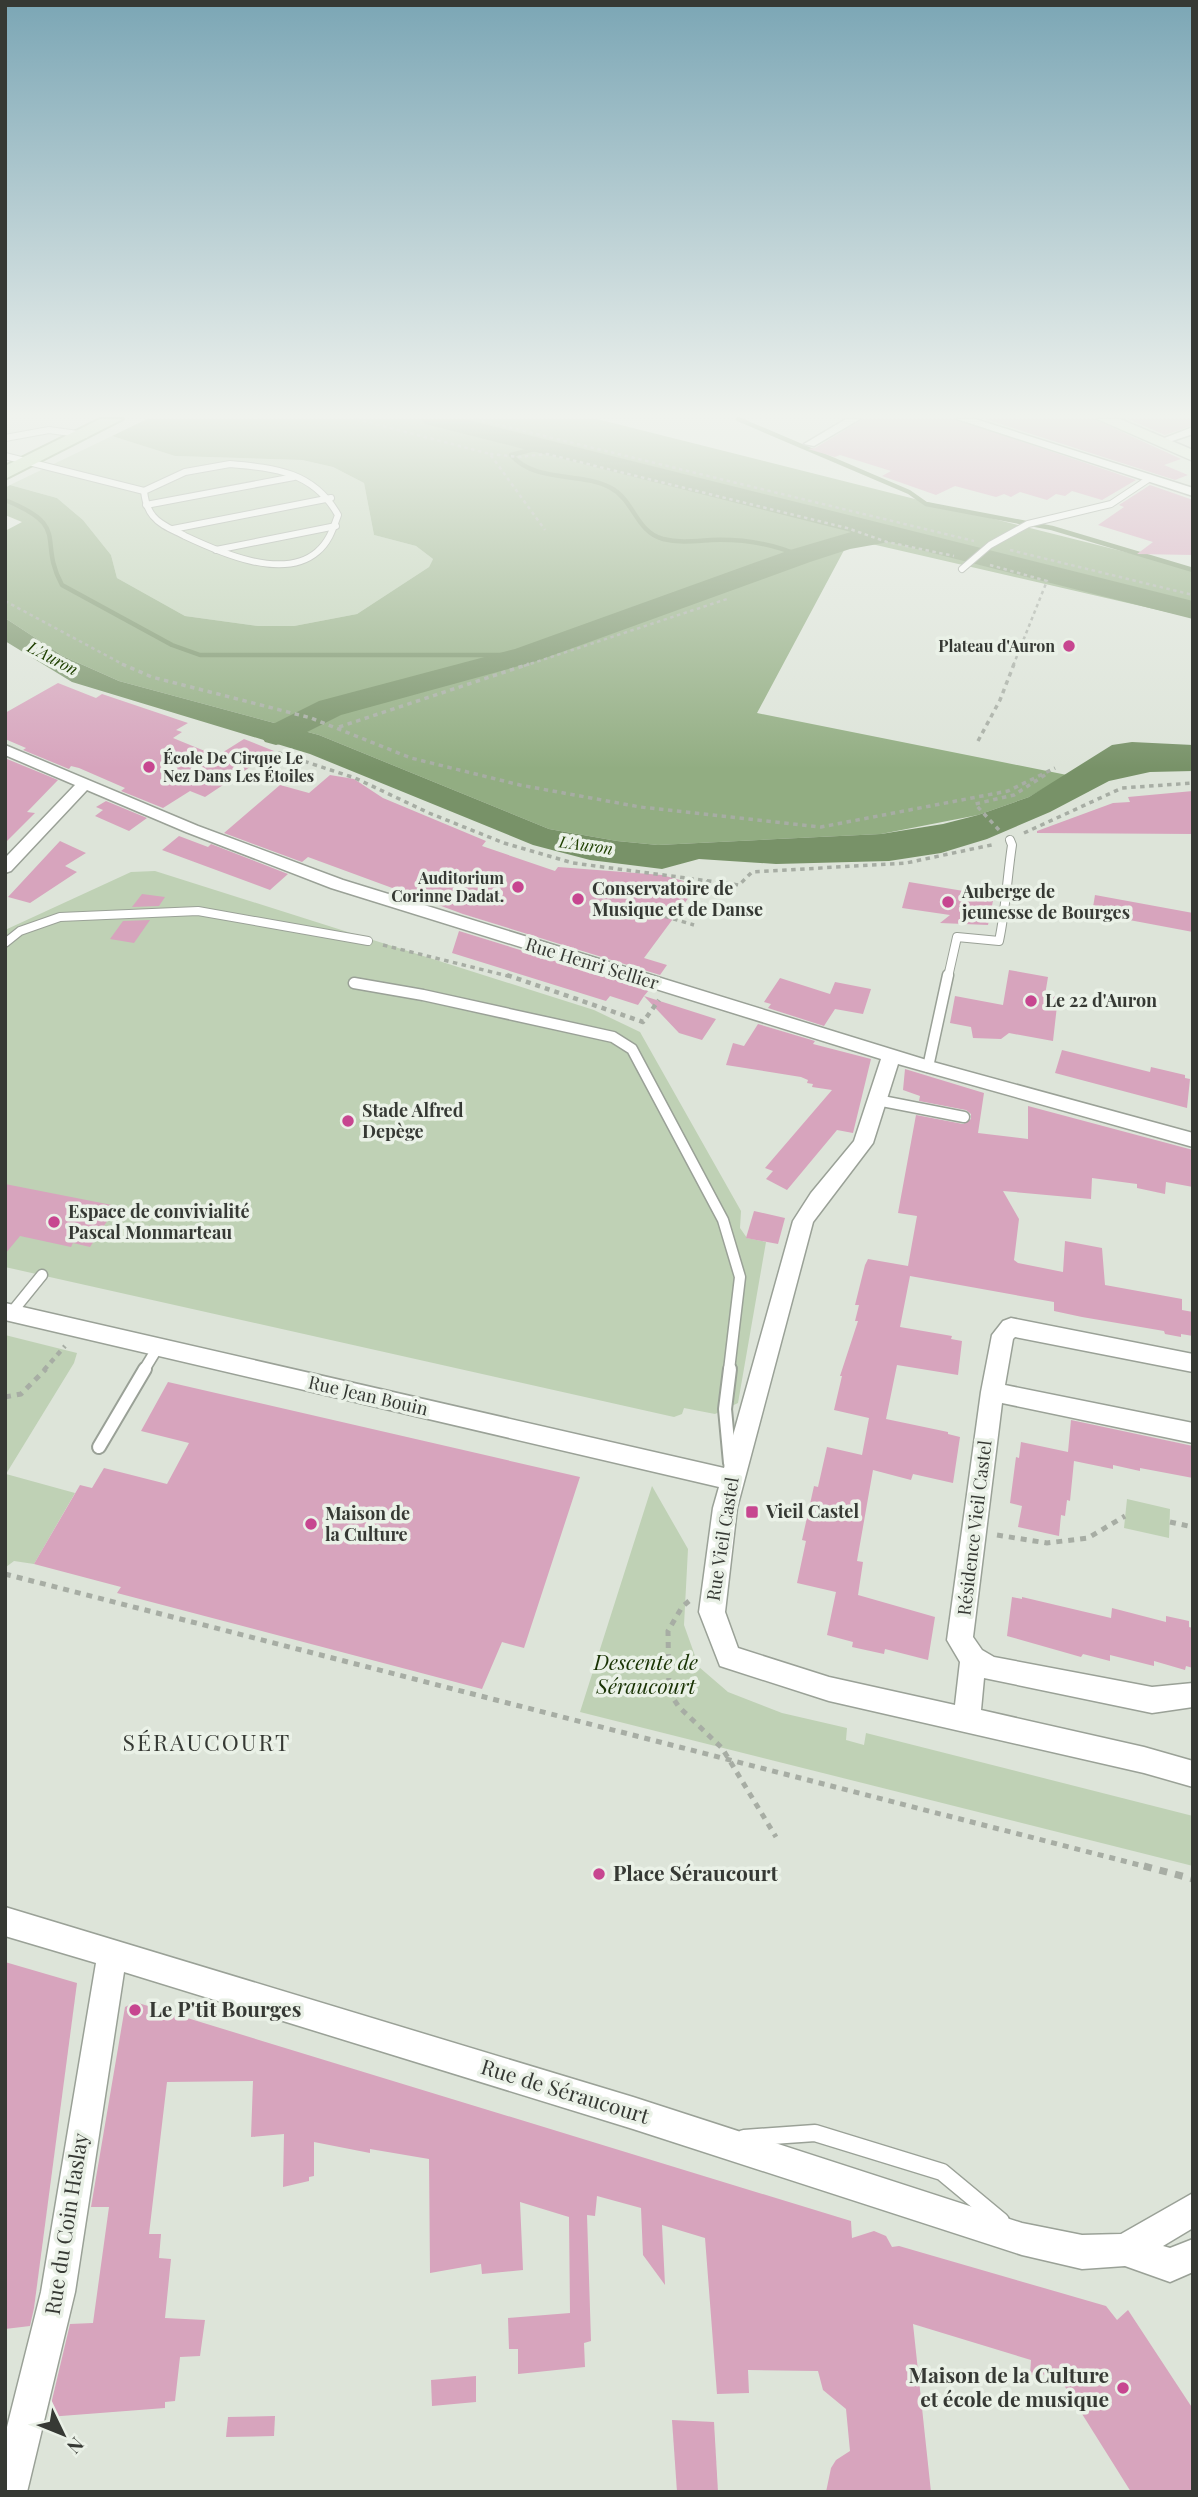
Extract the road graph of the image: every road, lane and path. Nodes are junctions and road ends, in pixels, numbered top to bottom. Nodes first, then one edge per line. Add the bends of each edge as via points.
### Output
1 (185, 536) edge
2 (290, 536) edge
3 (332, 536) edge
4 (869, 536) edge
5 (951, 536) edge
6 (1007, 536) edge
7 (990, 545) junction
8 (214, 551) junction
9 (972, 560) junction
10 (962, 569) dead end
11 (1193, 594) edge
12 (730, 598) dead end
13 (5, 601) edge
14 (338, 728) junction
15 (978, 741) dead end
16 (5, 749) edge
17 (285, 765) dead end
18 (1193, 783) edge
19 (84, 784) junction
20 (1000, 831) dead end
21 (1010, 840) junction
22 (5, 869) edge
23 (708, 881) junction
24 (715, 895) dead end
25 (629, 906) dead end
26 (694, 925) dead end
27 (368, 941) joint
28 (5, 943) edge
29 (354, 983) dead end
30 (643, 1022) dead end
31 (891, 1056) junction
32 (928, 1067) junction
33 (877, 1100) junction
34 (964, 1117) dead end
35 (1193, 1140) edge
36 (42, 1275) dead end
37 (9, 1311) edge
38 (54, 1344) dead end
39 (159, 1347) junction
40 (1193, 1363) edge
41 (992, 1392) junction
42 (5, 1397) edge
43 (1193, 1433) edge
44 (99, 1447) dead end
45 (731, 1480) junction
46 (1125, 1516) dead end
47 (1170, 1522) dead end
48 (1193, 1527) edge
49 (974, 1531) junction
50 (5, 1574) edge
51 (668, 1631) dead end
52 (973, 1659) junction
53 (1193, 1695) edge
54 (967, 1719) junction
55 (729, 1759) junction
56 (1193, 1774) edge
57 (776, 1838) dead end
58 (1193, 1879) edge
59 (5, 1921) edge
60 (112, 1954) junction
61 (1193, 2209) edge
62 (1125, 2250) junction
63 (1193, 2255) edge
64 (9, 2492) edge

1 - 8 lane
2 - 8 lane
3 - 8 lane via 329,544 312,556 286,564 254,563
4 - 9 path
5 - 7 path
6 - 7 lane
7 - 9 lane
7 - 11 path
9 - 10 lane
9 - 15 path via 1047,581 1000,700
12 - 14 path
13 - 14 path via 152,677 258,702
14 - 20 path via 411,758 520,785 640,807 821,827 1008,791 1055,768 1014,795 975,804
16 - 19 street, Rue Henri Sellier
17 - 23 path via 275,756 278,753 355,778 504,843 573,863
18 - 21 path via 1122,788
19 - 22 street
19 - 31 street, Rue Henri Sellier via 337,884
21 - 23 path via 915,863 752,872 739,885
21 - 32 lane via 1004,890 1008,897 999,941 957,937
23 - 24 path via 701,891
25 - 26 path
27 - 28 lane via 198,911 60,918 20,931
27 - 30 path via 503,974
29 - 45 lane via 613,1037 632,1049 723,1220 740,1278 724,1409
31 - 32 street, Rue Henri Sellier
31 - 33 street, Rue Vieil Castel
32 - 35 street, Rue Henri Sellier
33 - 34 lane
33 - 45 street, Rue Vieil Castel via 863,1143 803,1221
36 - 37 lane
37 - 39 street, Rue Jean Bouin
38 - 42 path via 66,1347 29,1388
39 - 44 lane
39 - 45 street, Rue Jean Bouin
40 - 41 street, Résidence Vieil Castel via 1011,1327 1003,1335
41 - 43 street
41 - 49 street, Résidence Vieil Castel
45 - 54 street, Rue Vieil Castel via 712,1612 729,1657 829,1689
46 - 49 path via 1088,1538 1047,1543
47 - 48 path
49 - 52 street, Résidence Vieil Castel via 960,1640
50 - 55 path
51 - 55 path via 669,1692
52 - 53 street via 990,1668 1152,1700
52 - 54 street, Résidence Vieil Castel
54 - 56 street, Rue Vieil Castel
55 - 57 path
55 - 58 path
59 - 60 street, Rue de Séraucourt
60 - 62 street, Rue de Séraucourt via 1022,2239 1082,2252
60 - 64 street, Rue du Coin Haslay via 58,2291
61 - 62 street, Rue de Séraucourt
62 - 63 street, Rue de Séraucourt via 1170,2265

